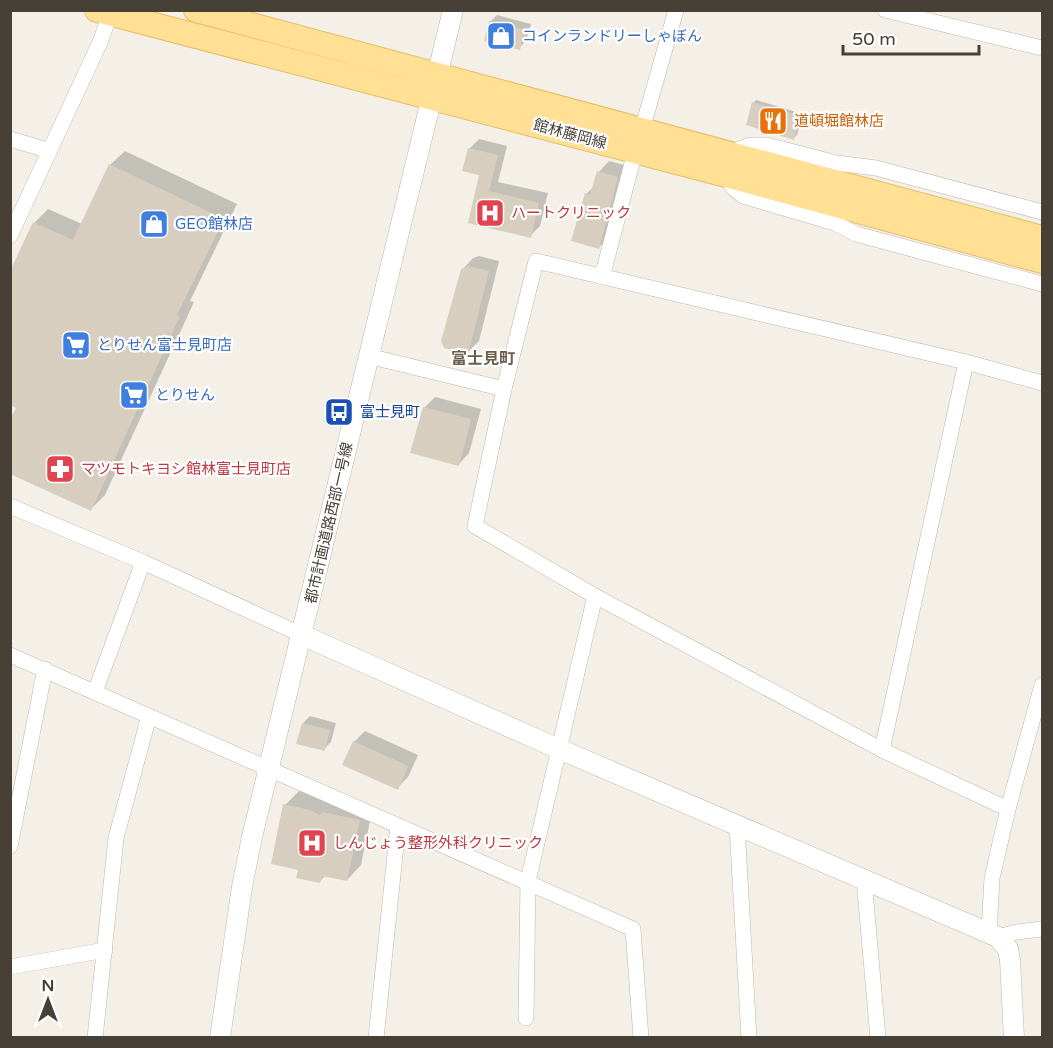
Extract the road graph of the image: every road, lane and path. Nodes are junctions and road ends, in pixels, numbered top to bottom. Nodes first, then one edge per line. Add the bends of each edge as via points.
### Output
1 (196, 10) edge
2 (453, 10) edge
3 (676, 10) edge
4 (885, 10) edge
5 (104, 12) edge
6 (1042, 48) edge
7 (434, 87) junction
8 (10, 139) edge
9 (639, 141) junction
10 (50, 151) junction
11 (727, 164) junction
12 (1042, 212) edge
13 (10, 236) edge
14 (1042, 238) edge
15 (1042, 261) edge
16 (602, 277) junction
17 (1042, 284) edge
18 (368, 356) junction
19 (966, 362) junction
20 (1042, 383) edge
21 (504, 389) junction
22 (10, 506) edge
23 (142, 562) junction
24 (595, 596) junction
25 (302, 635) junction
26 (10, 655) edge
27 (45, 669) junction
28 (1042, 686) edge
29 (94, 692) junction
30 (149, 716) junction
31 (559, 749) junction
32 (882, 750) junction
33 (268, 767) junction
34 (1008, 809) junction
35 (737, 825) junction
36 (398, 826) junction
37 (10, 846) edge
38 (864, 879) junction
39 (528, 881) junction
40 (1042, 929) edge
41 (994, 935) junction
42 (105, 950) junction
43 (10, 967) edge
44 (526, 1018) dead end
45 (95, 1038) edge
46 (220, 1038) edge
47 (376, 1038) edge
48 (641, 1038) edge
49 (749, 1038) edge
50 (878, 1038) edge
51 (1014, 1038) edge

1 - 7 main road, 館林藤岡線
2 - 7 street, 都市計画道路西部一号線
3 - 9 street
4 - 6 street
5 - 7 main road, 館林藤岡線
5 - 10 street via 101,40
7 - 9 main road, 館林藤岡線
7 - 18 street, 都市計画道路西部一号線
8 - 10 street
9 - 11 main road, 館林藤岡線
9 - 16 street
10 - 13 street
11 - 12 street via 750,145 766,145 836,163 876,168
11 - 14 main road, 館林藤岡線
11 - 15 main road, 館林藤岡線
11 - 17 street via 733,188 743,196 835,223 856,234
16 - 19 street
16 - 21 street via 536,261
18 - 21 street
18 - 25 street, 都市計画道路西部一号線
19 - 20 street
19 - 32 street
21 - 24 street via 475,526
22 - 23 street
23 - 25 street
23 - 29 street
24 - 31 street
24 - 32 street
25 - 31 street
25 - 33 street, 都市計画道路西部一号線
26 - 27 street
27 - 29 street
27 - 37 street
28 - 34 street
29 - 30 street
30 - 33 street
30 - 42 street via 116,838
31 - 35 street
31 - 39 street
32 - 34 street
33 - 36 street
33 - 46 street, 都市計画道路西部一号線 via 242,887
34 - 41 street via 992,878
35 - 38 street
35 - 49 street
36 - 39 street
36 - 47 street
38 - 41 street
38 - 50 street
39 - 44 street
39 - 48 street via 633,928
40 - 41 street
41 - 51 street via 1008,949
42 - 43 street
42 - 45 street

